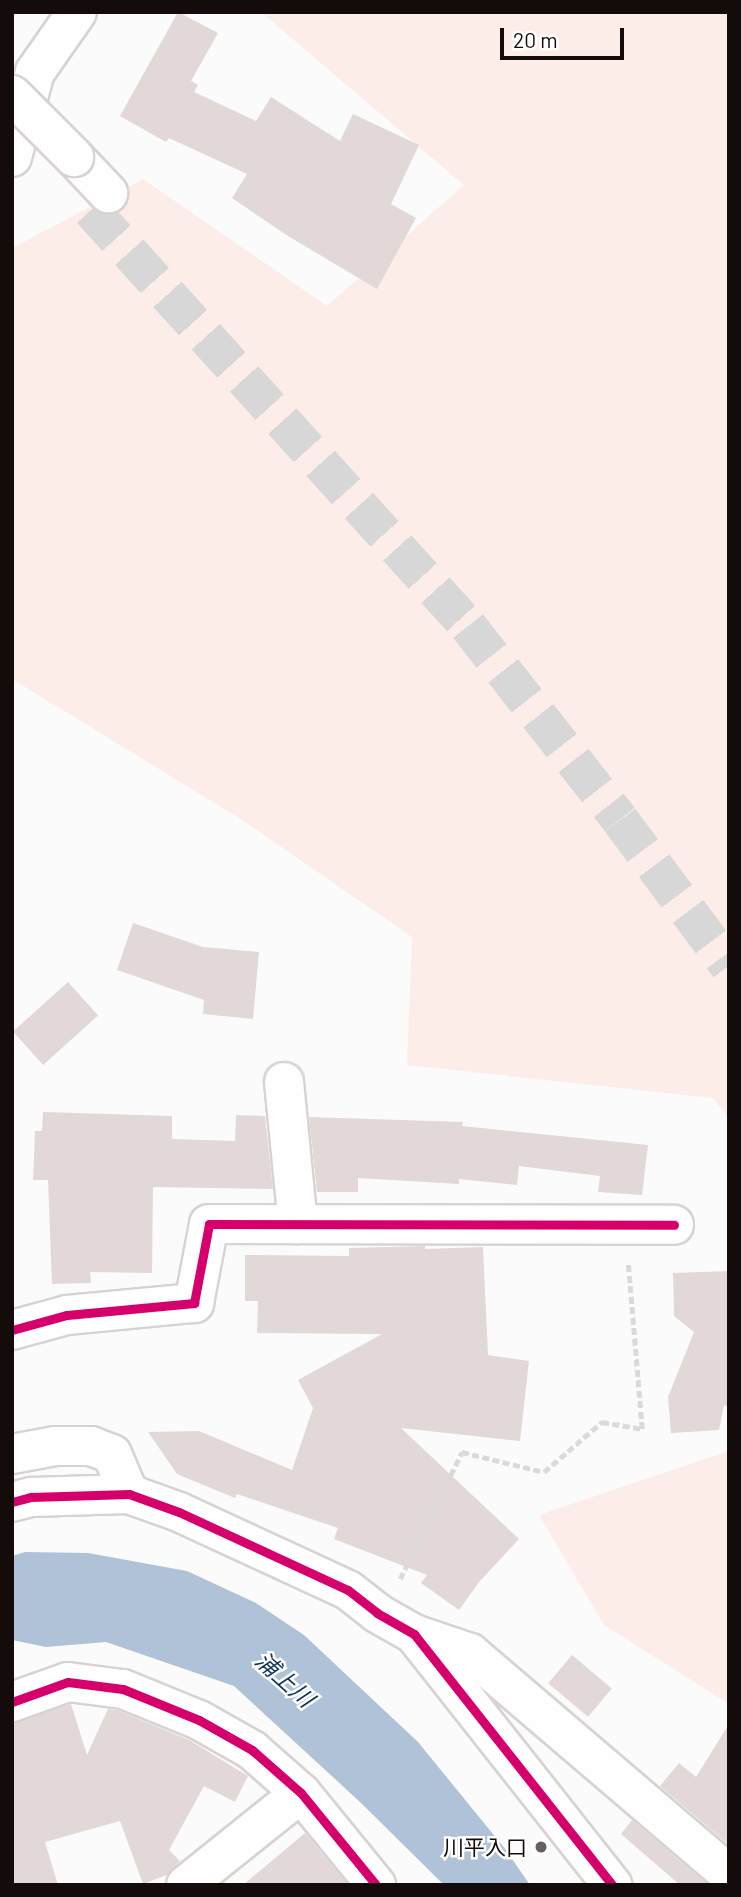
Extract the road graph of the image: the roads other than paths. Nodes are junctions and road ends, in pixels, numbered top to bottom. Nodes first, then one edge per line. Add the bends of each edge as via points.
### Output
1 (77, 12) edge
2 (20, 73) edge
3 (12, 131) edge
4 (12, 157) edge
5 (66, 166) junction
6 (99, 202) tunnel mouth
7 (284, 1082) dead end
8 (298, 1224) junction
9 (674, 1225) dead end
10 (12, 1330) edge
11 (12, 1454) edge
12 (129, 1494) junction
13 (12, 1502) edge
14 (398, 1625) junction
15 (12, 1702) edge
16 (300, 1793) junction
17 (729, 1874) edge
18 (186, 1885) edge
19 (376, 1885) edge
20 (612, 1885) edge

1 - 2 main road
2 - 4 main road
2 - 5 main road, bridge
3 - 5 main road
5 - 6 main road
7 - 8 main road
8 - 9 main road
8 - 10 main road via 209,1224 194,1303 67,1315
11 - 12 main road via 55,1446 91,1446 112,1454
12 - 13 main road via 31,1497
12 - 14 main road via 180,1512 348,1590
14 - 17 main road via 470,1653
14 - 20 main road
15 - 16 main road via 68,1682 123,1689 199,1720 252,1749
16 - 18 main road
16 - 19 main road

